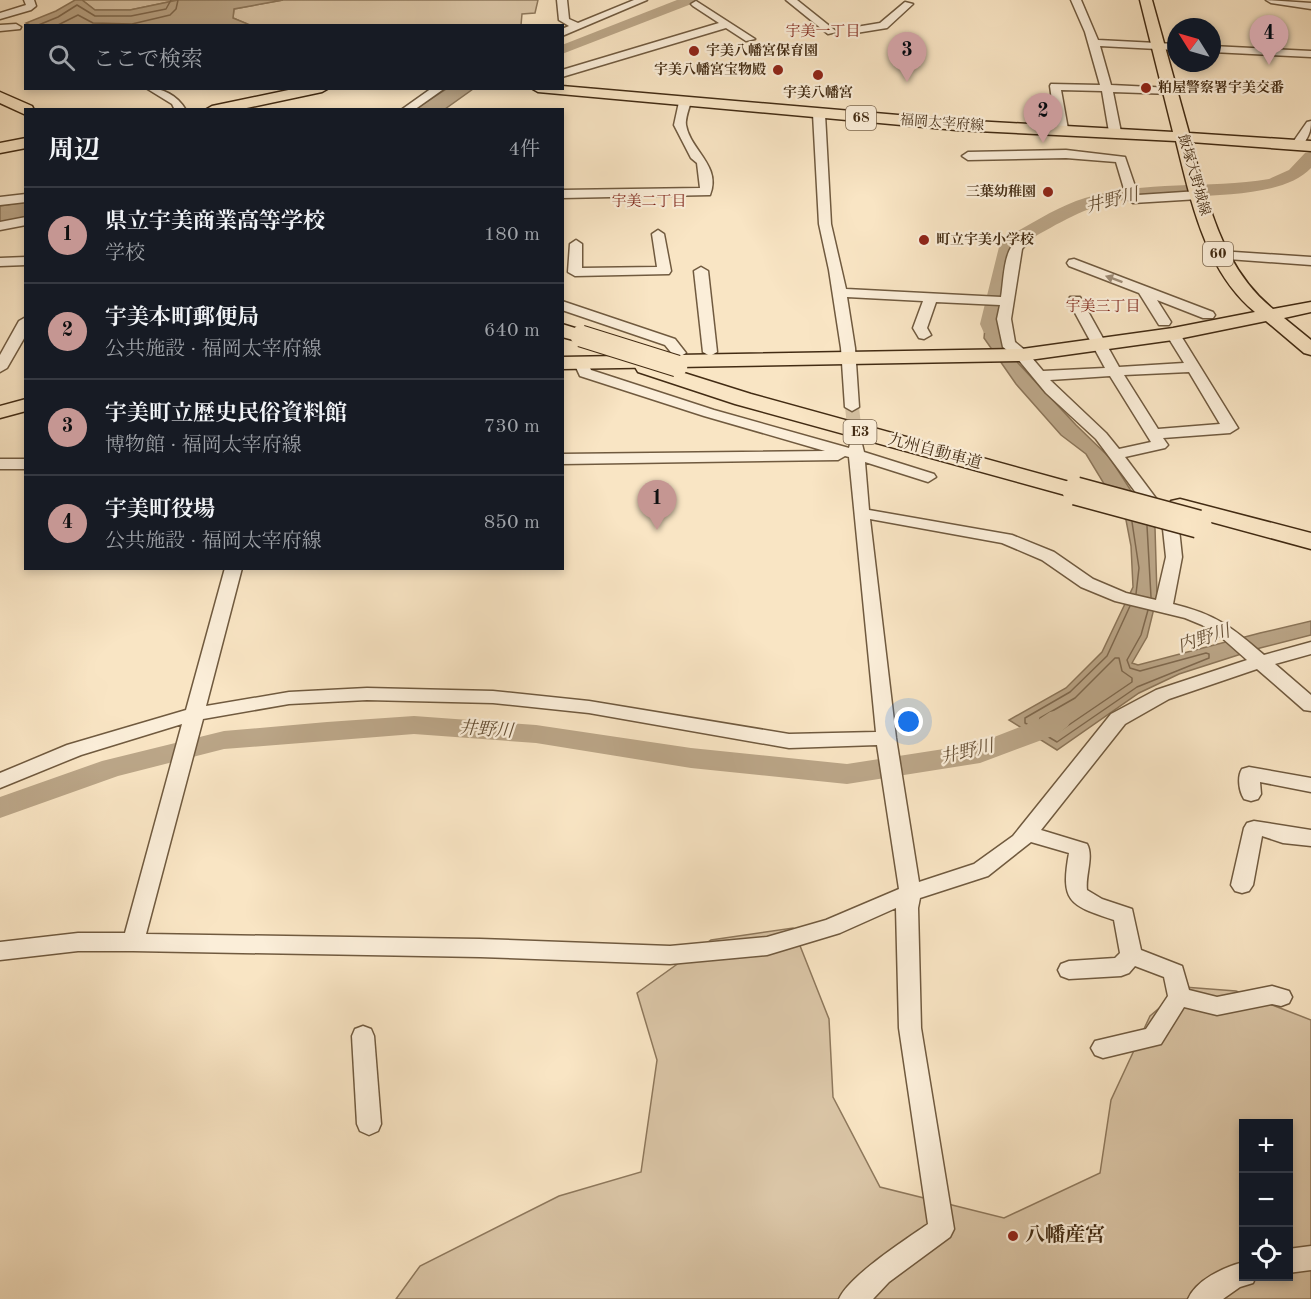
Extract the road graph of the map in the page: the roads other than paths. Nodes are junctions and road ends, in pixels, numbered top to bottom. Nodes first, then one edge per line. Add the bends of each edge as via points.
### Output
1 (29, 0) edge
2 (562, 0) edge
3 (642, 0) edge
4 (791, 0) edge
5 (1076, 0) edge
6 (1146, 0) edge
7 (1271, 0) edge
8 (696, 4) dead end
9 (908, 4) dead end
10 (1311, 6) edge
11 (0, 16) edge
12 (727, 24) junction
13 (576, 26) junction
14 (16, 27) dead end
15 (0, 28) edge
16 (856, 30) dead end
17 (564, 32) edge
18 (832, 32) dead end
19 (750, 39) dead end
20 (1094, 43) junction
21 (1158, 46) junction
22 (1167, 46) edge
23 (1221, 49) edge
24 (1311, 54) edge
25 (564, 73) edge
26 (1107, 88) junction
27 (155, 90) edge
28 (312, 90) edge
29 (437, 90) edge
30 (559, 90) edge
31 (1172, 91) junction
32 (2, 102) edge
33 (685, 102) junction
34 (179, 108) edge
35 (222, 108) edge
36 (409, 108) edge
37 (819, 114) junction
38 (22, 116) edge
39 (1311, 124) edge
40 (1062, 129) junction
41 (1115, 132) junction
42 (1183, 137) junction
43 (24, 143) edge
44 (1303, 145) edge
45 (0, 148) edge
46 (968, 156) dead end
47 (1197, 191) junction
48 (564, 194) edge
49 (24, 198) edge
50 (0, 201) edge
51 (24, 221) edge
52 (0, 225) edge
53 (658, 234) dead end
54 (1021, 243) dead end
55 (576, 244) dead end
56 (1219, 255) junction
57 (24, 261) edge
58 (1311, 261) edge
59 (0, 262) edge
60 (1074, 263) dead end
61 (701, 271) dead end
62 (1144, 290) junction
63 (839, 293) junction
64 (931, 298) junction
65 (1311, 298) edge
66 (1075, 300) dead end
67 (1006, 301) junction
68 (564, 305) edge
69 (1311, 307) edge
70 (1261, 310) junction
71 (1208, 315) junction
72 (24, 324) edge
73 (1168, 328) junction
74 (569, 335) edge
75 (924, 335) dead end
76 (1095, 339) junction
77 (1015, 349) junction
78 (1311, 349) edge
79 (710, 352) junction
80 (848, 353) junction
81 (564, 354) edge
82 (24, 355) edge
83 (2, 359) edge
84 (678, 360) junction
85 (572, 363) edge
86 (1192, 367) junction
87 (1114, 372) junction
88 (1039, 376) junction
89 (24, 406) edge
90 (852, 407) tunnel mouth
91 (0, 412) edge
92 (24, 415) edge
93 (0, 421) edge
94 (1153, 434) junction
95 (857, 449) junction
96 (1115, 455) junction
97 (564, 459) edge
98 (0, 464) edge
99 (24, 464) edge
100 (928, 477) dead end
101 (1070, 482) junction
102 (861, 513) junction
103 (1311, 541) edge
104 (1311, 555) edge
105 (233, 570) edge
106 (1163, 608) junction
107 (1311, 648) edge
108 (1256, 660) junction
109 (1311, 705) edge
110 (193, 718) junction
111 (886, 740) junction
112 (3, 777) edge
113 (1311, 786) edge
114 (1251, 794) dead end
115 (1027, 833) junction
116 (1311, 838) edge
117 (1242, 885) dead end
118 (910, 893) junction
119 (133, 942) junction
120 (0, 951) edge
121 (1131, 955) junction
122 (1070, 969) dead end
123 (1179, 997) junction
124 (1281, 997) dead end
125 (363, 1036) dead end
126 (1103, 1048) dead end
127 (369, 1124) dead end
128 (1311, 1258) edge
129 (1293, 1261) edge
130 (1239, 1275) edge
131 (852, 1299) edge
132 (1200, 1299) edge

1 - 11 street via 28,8
2 - 13 street via 564,20
3 - 13 street
4 - 18 street
5 - 20 street
6 - 21 main road, 飯塚大野城線 / 60
7 - 10 street
8 - 12 street
9 - 16 street via 883,26
12 - 19 street
12 - 25 street
13 - 17 street
14 - 15 street
20 - 21 street
20 - 26 street
21 - 22 street
21 - 31 main road, 飯塚大野城線 / 60
23 - 24 street
26 - 31 street
26 - 40 street via 1055,86
26 - 41 street
27 - 34 street via 176,102
28 - 35 main road
29 - 36 street
30 - 33 main road, 福岡太宰府線 / 68
31 - 42 main road, 飯塚大野城線 / 60
32 - 38 highway
33 - 37 main road, 福岡太宰府線 / 68
33 - 48 street via 680,125 702,162 706,192
37 - 40 main road, 福岡太宰府線 / 68
37 - 63 street via 825,224
39 - 44 street
40 - 41 main road, 福岡太宰府線 / 68
41 - 42 main road, 福岡太宰府線 / 68
42 - 44 main road, 福岡太宰府線 / 68
42 - 47 main road, 飯塚大野城線 / 60
43 - 45 main road
46 - 47 street via 1066,154 1121,159 1133,199
47 - 56 main road, 飯塚大野城線 / 60
49 - 50 street
51 - 52 street
53 - 55 street via 664,271 575,272
54 - 67 street via 1016,248
56 - 58 street
56 - 70 main road, 飯塚大野城線 / 60
57 - 59 street
62 -> 60 street
61 - 79 street
62 - 71 street
62 - 73 street
63 - 64 street
63 - 80 street
64 - 67 street
64 - 75 street via 920,328
65 - 70 main road
66 - 76 street
67 - 77 street via 1004,319
68 - 84 street via 670,342
69 - 70 main road
70 - 71 main road
70 - 73 main road
70 - 78 main road, 飯塚大野城線 / 60
71 - 73 main road
72 - 83 street
73 - 76 main road
73 - 86 street
74 - 84 highway, 九州自動車道 / E3, bridge
74 - 101 highway, 九州自動車道 / E3 via 646,367 764,405
76 - 77 main road
76 - 87 street
77 - 80 main road
77 - 88 street
79 - 80 main road
79 - 84 main road
80 - 85 main road
80 - 90 street
81 - 84 main road
82 - 83 street
84 - 101 highway, 九州自動車道 / E3
85 - 95 street via 585,374 709,413
86 - 87 street
86 - 94 street via 1230,428
87 - 88 street
87 - 94 street
88 - 96 street via 1101,436
89 - 91 main road
92 - 93 main road
94 - 96 street via 1160,445
95 - 97 street
95 - 100 street
95 - 102 street
96 - 106 street via 1171,529 1174,557
98 - 99 street
101 - 103 highway, 九州自動車道 / E3
101 - 104 highway, 九州自動車道 / E3, bridge via 1198,524
102 - 106 street via 1006,539 1048,556 1087,583
102 - 111 street
105 - 110 street
106 - 108 street via 1208,621
107 - 108 street
108 - 109 street
108 - 115 street via 1182,687 1118,719
110 - 111 street via 289,698 421,693 589,707 789,741
110 - 112 street via 74,750
110 - 119 street
111 - 118 street
113 - 114 street via 1249,774
115 - 118 street via 981,870
115 - 121 street via 1080,849 1074,885 1077,895 1124,915
116 - 117 street via 1254,828
118 - 119 street via 832,927 767,946 710,953
118 - 131 street via 910,1028 941,1229 880,1273
119 - 120 street via 78,942
121 - 122 street via 1121,967
121 - 123 street via 1174,972
123 - 124 street via 1217,1006 1272,995
123 - 126 street via 1153,1037
125 - 127 street
128 - 129 street
130 - 132 street

